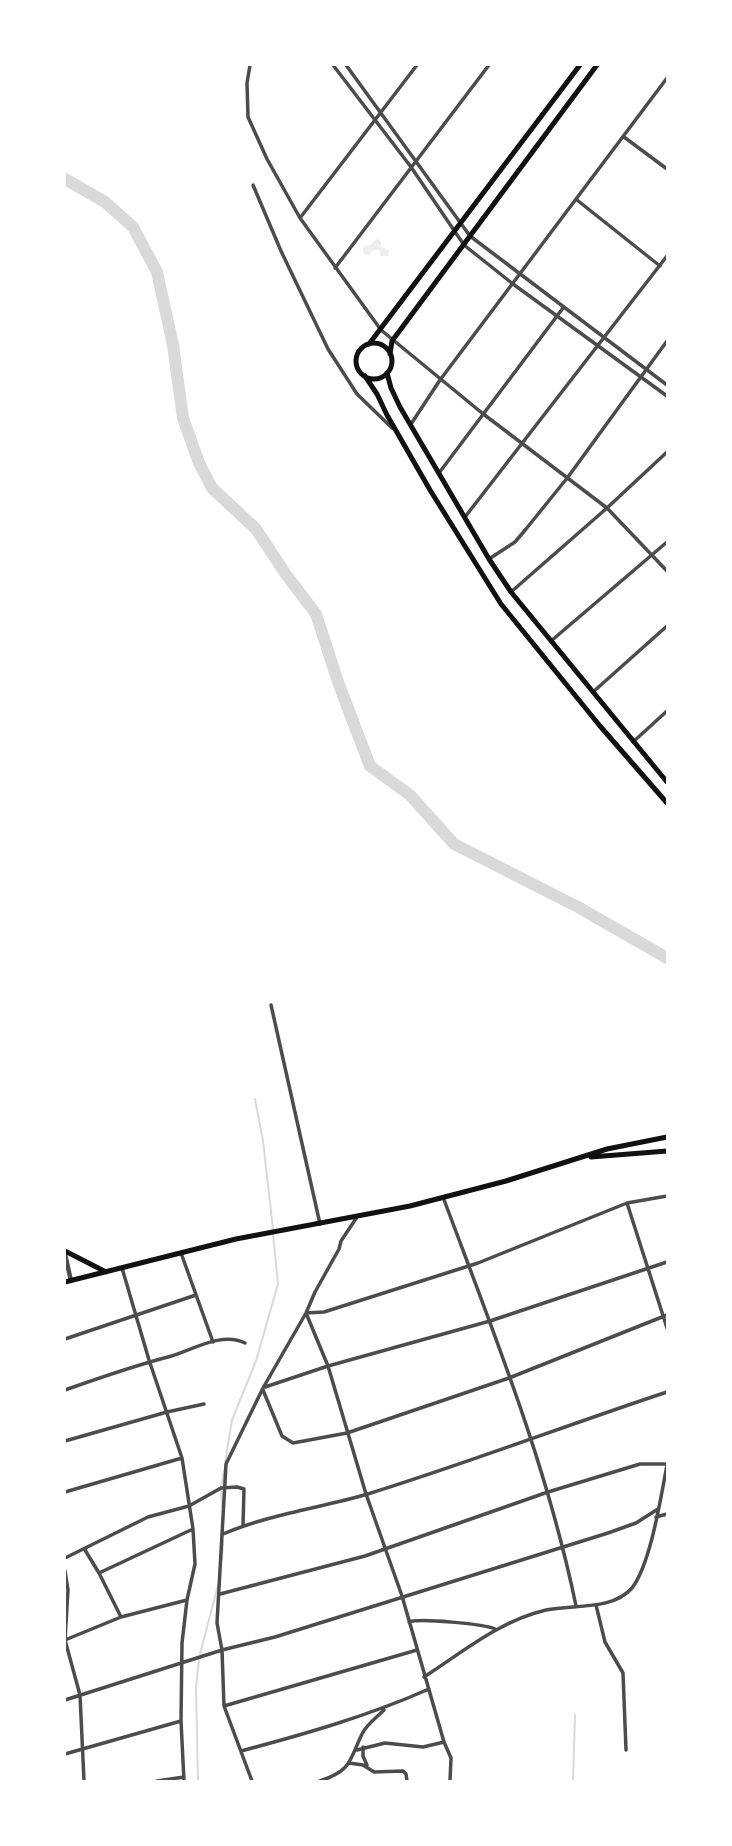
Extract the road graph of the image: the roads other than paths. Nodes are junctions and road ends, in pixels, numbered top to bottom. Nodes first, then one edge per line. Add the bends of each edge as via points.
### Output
1 (250, 65) edge
2 (333, 65) edge
3 (344, 65) edge
4 (417, 65) edge
5 (489, 65) edge
6 (580, 65) edge
7 (597, 65) edge
8 (339, 70) junction
9 (667, 78) edge
10 (382, 112) junction
11 (375, 121) junction
12 (623, 137) junction
13 (417, 160) junction
14 (411, 167) junction
15 (667, 169) edge
16 (253, 185) dead end
17 (577, 200) junction
18 (300, 218) junction
19 (461, 225) junction
20 (455, 233) junction
21 (470, 236) junction
22 (464, 245) junction
23 (667, 257) edge
24 (660, 266) junction
25 (335, 268) junction
26 (520, 275) junction
27 (513, 284) junction
28 (563, 308) junction
29 (557, 316) junction
30 (381, 330) junction
31 (604, 339) junction
32 (392, 341) junction
33 (667, 341) edge
34 (369, 344) junction
35 (598, 347) junction
36 (390, 354) junction
37 (646, 369) junction
38 (387, 373) junction
39 (365, 376) junction
40 (640, 377) junction
41 (440, 380) junction
42 (667, 385) edge
43 (667, 396) edge
44 (482, 413) junction
45 (411, 424) junction
46 (399, 435) junction
47 (524, 444) junction
48 (667, 452) edge
49 (439, 472) junction
50 (568, 477) junction
51 (607, 509) junction
52 (465, 517) junction
53 (667, 542) edge
54 (485, 553) junction
55 (653, 556) junction
56 (472, 559) junction
57 (489, 559) junction
58 (667, 571) edge
59 (511, 592) junction
60 (667, 626) edge
61 (551, 641) junction
62 (592, 693) junction
63 (667, 711) edge
64 (633, 742) junction
65 (667, 782) edge
66 (667, 803) edge
67 (271, 1005) dead end
68 (667, 1137) edge
69 (667, 1151) edge
70 (588, 1156) junction
71 (667, 1196) edge
72 (443, 1197) junction
73 (627, 1203) junction
74 (357, 1217) junction
75 (320, 1224) junction
76 (65, 1253) edge
77 (181, 1253) junction
78 (667, 1262) edge
79 (469, 1265) junction
80 (122, 1268) junction
81 (648, 1270) junction
82 (106, 1272) junction
83 (68, 1281) edge
84 (196, 1295) junction
85 (306, 1314) junction
86 (137, 1316) junction
87 (665, 1316) edge
88 (490, 1321) junction
89 (667, 1328) edge
90 (65, 1339) edge
91 (213, 1342) junction
92 (246, 1343) dead end
93 (149, 1360) junction
94 (328, 1366) junction
95 (509, 1378) junction
96 (263, 1388) junction
97 (65, 1390) edge
98 (667, 1392) edge
99 (204, 1404) dead end
100 (167, 1412) junction
101 (347, 1433) junction
102 (529, 1438) junction
103 (65, 1441) edge
104 (182, 1458) junction
105 (667, 1464) edge
106 (225, 1487) junction
107 (548, 1492) junction
108 (65, 1493) edge
109 (366, 1494) junction
110 (189, 1506) junction
111 (658, 1509) junction
112 (667, 1514) edge
113 (656, 1517) junction
114 (243, 1525) junction
115 (193, 1529) junction
116 (222, 1534) junction
117 (564, 1546) junction
118 (386, 1549) junction
119 (85, 1550) junction
120 (65, 1558) edge
121 (65, 1571) edge
122 (99, 1573) junction
123 (67, 1590) edge
124 (220, 1594) junction
125 (402, 1596) junction
126 (187, 1600) junction
127 (596, 1605) junction
128 (576, 1606) junction
129 (121, 1618) junction
130 (409, 1622) junction
131 (495, 1629) junction
132 (65, 1640) edge
133 (222, 1650) junction
134 (417, 1650) junction
135 (183, 1664) junction
136 (424, 1678) junction
137 (429, 1689) junction
138 (80, 1695) junction
139 (65, 1699) edge
140 (224, 1706) junction
141 (386, 1708) junction
142 (181, 1721) junction
143 (444, 1742) junction
144 (363, 1747) junction
145 (83, 1749) junction
146 (356, 1750) junction
147 (626, 1750) dead end
148 (241, 1751) junction
149 (65, 1754) edge
150 (349, 1763) junction
151 (368, 1768) junction
152 (184, 1779) edge
153 (84, 1781) edge
154 (157, 1781) edge
155 (252, 1781) edge
156 (320, 1781) edge
157 (407, 1781) edge
158 (450, 1781) edge

1 - 18 street via 248,117
2 - 8 street
3 - 8 street
3 - 10 street
4 - 10 street
5 - 13 street
6 - 19 highway
7 - 21 highway
8 - 11 street
9 - 12 street
10 - 11 street
10 - 13 street
11 - 14 street
11 - 18 street
12 - 15 street
12 - 17 street
13 - 14 street
13 - 19 street
14 - 20 street
14 - 25 street
16 - 46 street via 340,369 357,394
17 - 24 street
17 - 26 street
18 - 25 street
19 - 20 highway
19 - 21 street
20 - 22 street
20 - 30 highway
21 - 22 highway
21 - 26 street
22 - 27 street
22 - 32 highway
23 - 24 street
24 - 31 street
25 - 30 street
26 - 27 street
26 - 28 street
27 - 29 street
27 - 41 street
28 - 29 street
28 - 31 street
29 - 35 street
29 - 44 street
30 - 32 street
30 - 34 highway
31 - 35 street
31 - 37 street
32 - 36 highway
32 - 41 street
33 - 37 street
34 - 36 highway via 381,345
34 - 39 highway via 356,360
35 - 40 street
35 - 47 street
36 - 38 highway
37 - 40 street
37 - 42 street
38 - 39 highway via 377,379
38 - 45 highway
39 - 46 highway
40 - 43 street
40 - 50 street
41 - 44 street
41 - 45 street
44 - 47 street
44 - 49 street
45 - 49 highway
46 - 56 highway
47 - 50 street
47 - 52 street
48 - 51 street
49 - 52 highway
50 - 51 street
50 - 57 street via 515,542
51 - 55 street
51 - 59 street
52 - 54 highway
53 - 55 street
54 - 56 highway
54 - 57 highway
55 - 58 street
55 - 61 street
56 - 66 highway via 501,604
57 - 59 highway
59 - 61 highway
60 - 62 street
61 - 62 highway
62 - 64 highway
63 - 64 street
64 - 65 highway
67 - 75 street
68 - 70 highway
69 - 70 highway
70 - 72 highway
71 - 73 street
72 - 74 highway
72 - 79 street
73 - 79 street
73 - 81 street
74 - 75 highway
74 - 85 street
75 - 77 highway
76 - 82 highway
76 - 83 street
77 - 80 highway
77 - 84 street
78 - 81 street
79 - 85 street
79 - 88 street
80 - 82 highway
80 - 86 street
81 - 87 street
81 - 88 street
82 - 83 highway
84 - 86 street
84 - 91 street
85 - 94 street
85 - 96 street
86 - 90 street
86 - 93 street
87 - 89 street
87 - 95 street
88 - 94 street
88 - 95 street
91 - 92 street
91 - 93 street
93 - 97 street
93 - 100 street
94 - 96 street
94 - 101 street
95 - 101 street
95 - 102 street
96 - 101 street via 282,1436 293,1443
96 - 106 street via 226,1464
98 - 102 street
99 - 100 street
100 - 103 street
100 - 104 street
101 - 109 street
102 - 107 street
102 - 109 street
104 - 108 street
104 - 110 street
105 - 107 street via 640,1464
105 - 111 street
106 - 110 street
106 - 114 street via 244,1489
106 - 116 street
107 - 117 street
107 - 118 street
109 - 114 street
109 - 118 street
110 - 115 street
110 - 119 street via 148,1517
111 - 113 street
111 - 117 street via 636,1523
112 - 113 street
113 - 127 street via 637,1580 619,1599
114 - 116 street
115 - 122 street
115 - 126 street via 195,1564
116 - 124 street
117 - 125 street
117 - 128 street
118 - 124 street
118 - 125 street
119 - 120 street
119 - 122 street
121 - 123 street
122 - 129 street
123 - 132 street
124 - 133 street via 217,1623
125 - 130 street
125 - 133 street
126 - 129 street
126 - 135 street
127 - 128 street
127 - 147 street via 605,1642 623,1674
128 - 131 street via 544,1611
129 - 132 street
130 - 131 street
130 - 134 street
131 - 136 street
132 - 138 street
133 - 135 street
133 - 140 street
134 - 136 street
134 - 140 street
135 - 138 street
135 - 142 street
136 - 137 street
137 - 141 street
137 - 143 street
138 - 139 street
138 - 145 street
140 - 148 street
141 - 146 street via 364,1730
141 - 148 street
142 - 145 street
142 - 152 street
143 - 144 street via 423,1747 397,1743
143 - 158 street via 451,1758
144 - 146 street
144 - 151 street
145 - 149 street
145 - 153 street
146 - 150 street
148 - 155 street
150 - 151 street
150 - 156 street
151 - 157 street via 403,1771
152 - 154 street

